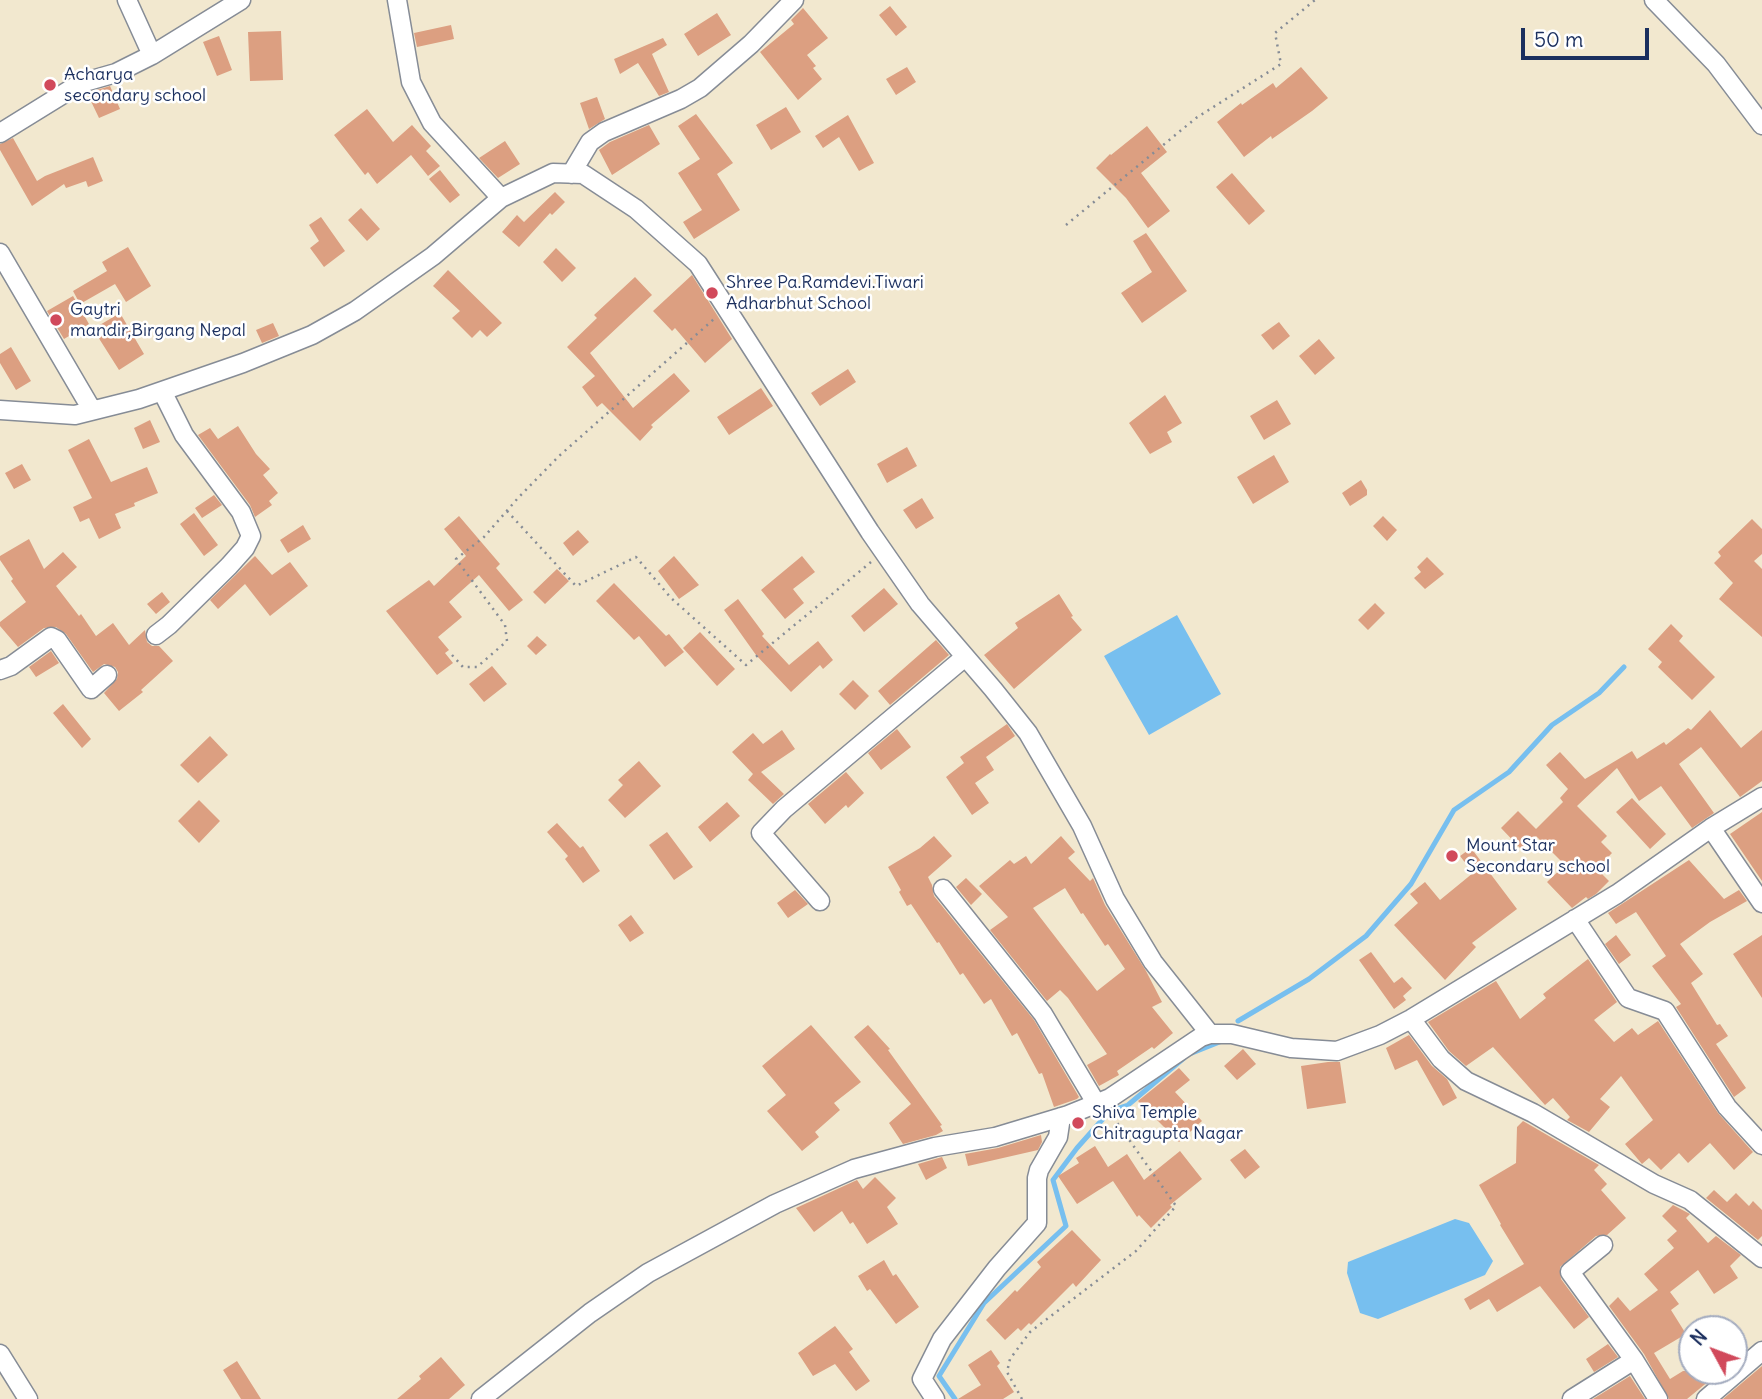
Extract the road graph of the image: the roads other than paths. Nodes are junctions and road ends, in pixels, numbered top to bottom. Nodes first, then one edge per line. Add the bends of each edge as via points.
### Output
1 (127, 0) edge
2 (241, 0) edge
3 (397, 0) edge
4 (794, 0) edge
5 (1654, 0) edge
6 (152, 55) junction
7 (1762, 125) edge
8 (0, 133) edge
9 (571, 174) junction
10 (501, 198) junction
11 (0, 253) edge
12 (162, 391) junction
13 (0, 410) edge
14 (92, 410) junction
15 (156, 635) dead end
16 (965, 657) junction
17 (0, 670) edge
18 (107, 675) dead end
19 (1762, 797) edge
20 (1711, 828) junction
21 (943, 889) dead end
22 (820, 901) dead end
23 (1762, 903) edge
24 (1575, 919) junction
25 (1411, 1019) junction
26 (1210, 1034) junction
27 (1096, 1103) junction
28 (1061, 1117) junction
29 (1762, 1145) edge
30 (1604, 1245) dead end
31 (1762, 1258) edge
32 (1762, 1351) edge
33 (0, 1354) edge
34 (1634, 1360) junction
35 (28, 1399) edge
36 (481, 1399) edge
37 (935, 1399) edge
38 (1572, 1399) edge
39 (1658, 1399) edge
40 (1706, 1399) edge

1 - 6 street
2 - 6 street
3 - 10 street via 411,82 432,123
4 - 9 street via 700,88 590,142
5 - 7 street via 1716,65
6 - 8 street via 116,73 80,83
9 - 10 street via 553,173
9 - 16 street via 583,174 636,209 698,264 870,532 920,604
10 - 12 street via 433,256 355,311 312,335
11 - 14 street
12 - 14 street
12 - 15 street via 184,435 241,512 251,536 229,566
13 - 14 street via 75,415
16 - 22 street via 761,833
16 - 26 street via 1028,733 1153,962
17 - 18 street via 51,636 91,689
19 - 20 street
20 - 23 street
20 - 24 street
21 - 27 street via 1043,1014
24 - 25 street
24 - 29 street via 1628,999 1665,1011 1727,1107
25 - 26 street via 1337,1051
25 - 31 street via 1441,1059 1466,1081 1690,1200
26 - 27 street
27 - 28 street
28 - 36 street via 854,1170 775,1205 648,1273
28 - 37 street via 1058,1138 1037,1178 1037,1223 942,1339 922,1378
30 - 34 street via 1570,1272
32 - 40 street
33 - 35 street
34 - 38 street
34 - 39 street

